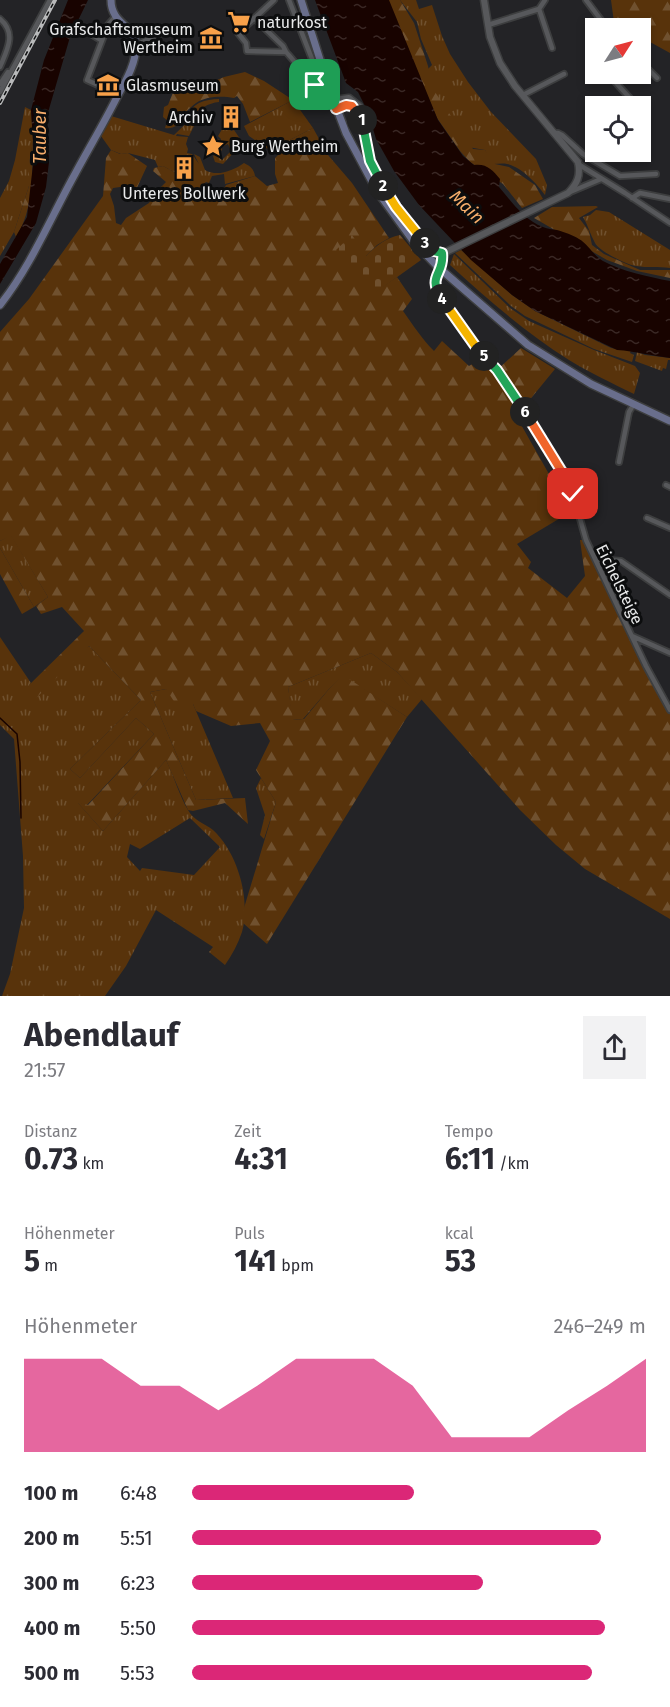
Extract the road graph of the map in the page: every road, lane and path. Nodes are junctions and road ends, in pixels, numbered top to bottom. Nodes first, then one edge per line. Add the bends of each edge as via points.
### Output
1 (50, 0) edge
2 (111, 0) edge
3 (289, 0) edge
4 (301, 0) edge
5 (484, 0) edge
6 (545, 0) edge
7 (586, 0) edge
8 (273, 1) edge
9 (539, 9) junction
10 (115, 17) junction
11 (254, 18) junction
12 (600, 18) edge
13 (0, 19) edge
14 (488, 25) junction
15 (79, 27) dead end
16 (172, 28) dead end
17 (101, 40) junction
18 (136, 45) junction
19 (552, 48) dead end
20 (286, 52) junction
21 (21, 54) junction
22 (0, 67) edge
23 (651, 72) edge
24 (564, 74) dead end
25 (657, 78) dead end
26 (0, 84) edge
27 (619, 84) edge
28 (318, 87) junction
29 (330, 91) junction
30 (0, 92) edge
31 (118, 94) junction
32 (523, 95) junction
33 (629, 96) edge
34 (333, 100) junction
35 (336, 109) junction
36 (362, 119) junction
37 (554, 133) junction
38 (578, 164) junction
39 (656, 174) dead end
40 (602, 179) junction
41 (566, 194) junction
42 (632, 198) junction
43 (670, 199) edge
44 (670, 223) edge
45 (444, 254) junction
46 (0, 305) edge
47 (634, 404) junction
48 (670, 421) edge
49 (619, 462) dead end
50 (647, 519) dead end
51 (670, 528) edge
52 (596, 559) junction
53 (670, 595) edge
54 (632, 636) junction
55 (670, 653) edge
56 (670, 710) edge

1 - 21 street
2 - 10 main road
3 - 28 street via 319,77
4 - 29 main road
5 - 14 street
6 - 9 street
7 - 12 street
8 - 11 street
9 - 14 street
9 - 19 street
10 - 17 street
10 - 18 main road via 132,33
11 - 20 street
11 - 20 street via 238,33 247,51
13 - 22 street via 10,36
14 - 32 street via 498,58
15 - 17 street
16 - 18 street
17 - 31 street via 87,80
18 - 31 main road via 132,67
20 - 28 street
21 - 26 street
21 - 30 street
23 - 25 street
24 - 32 street
27 - 33 street
28 - 29 street
29 - 34 main road
31 - 46 main road via 34,251
32 - 37 street
34 - 35 main road
34 - 36 street via 354,100
35 - 36 street via 352,106
35 - 47 main road via 386,205 446,275 528,345 591,384
36 - 45 street via 370,161 385,190 427,245
37 - 38 street
37 - 39 street via 620,176
38 - 40 street
38 - 41 street via 578,179
40 - 41 street
40 - 42 street
41 - 45 street
42 - 43 street via 640,194
42 - 44 street
45 - 52 street, Eichelsteige, bridge via 435,278 438,292 497,370 562,471
47 - 48 main road
47 - 49 street
50 - 51 street
52 - 53 street via 621,561
52 - 54 street, Eichelsteige
54 - 55 street
54 - 56 street, Eichelsteige

